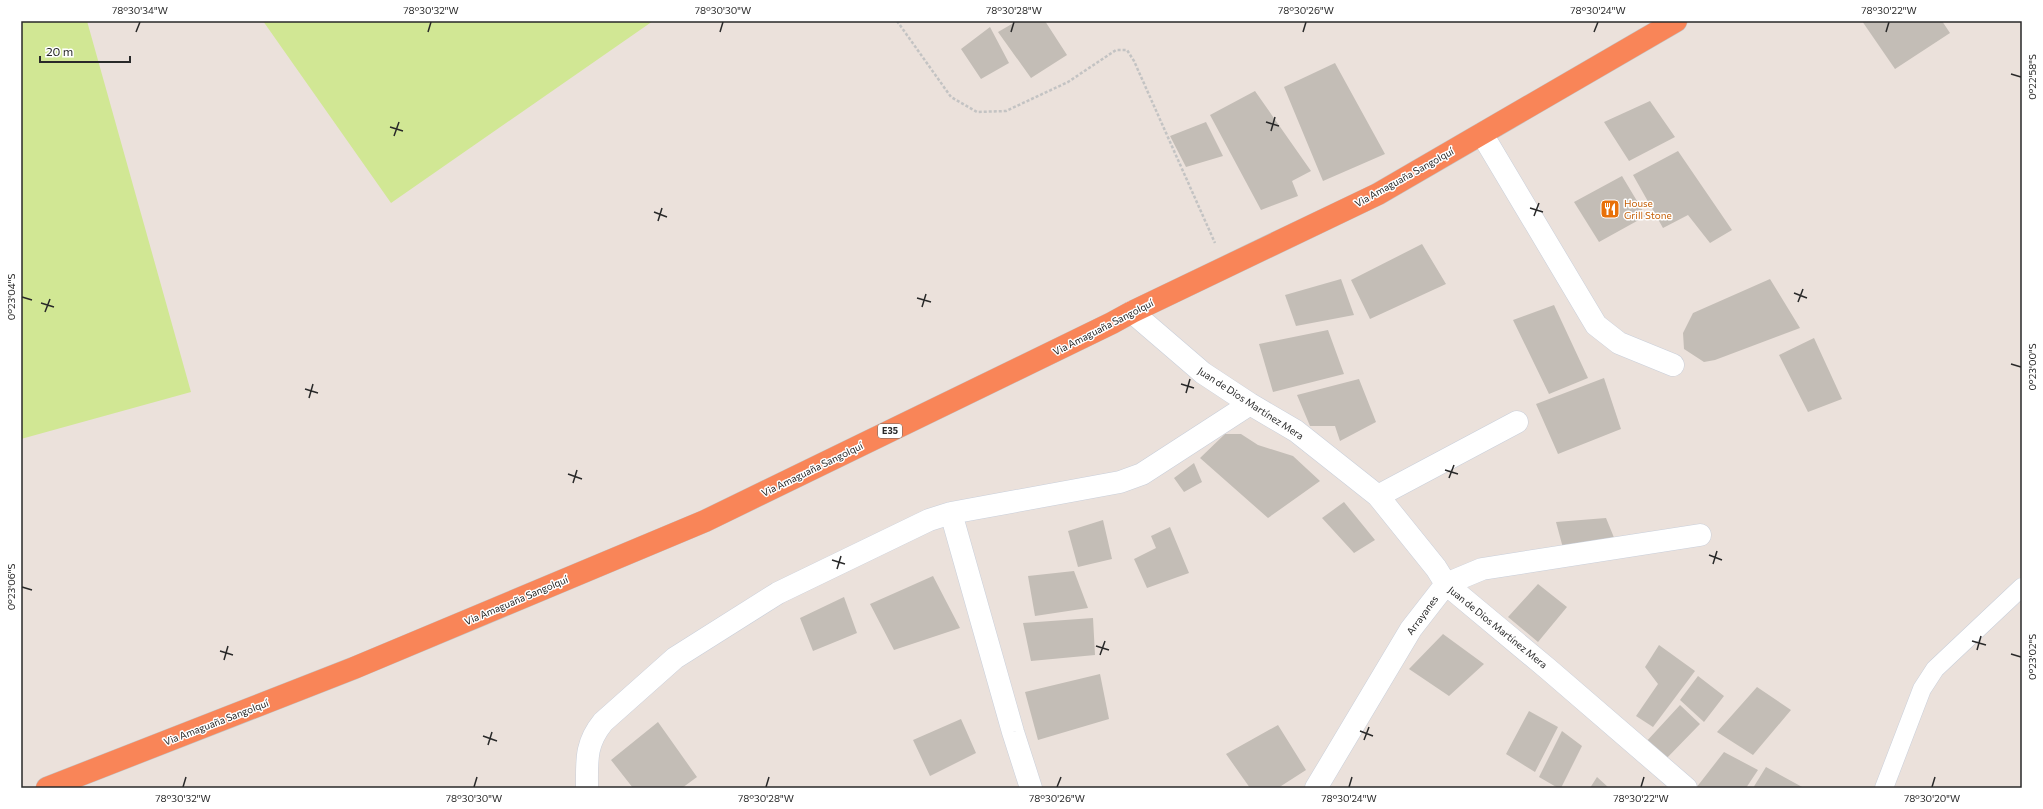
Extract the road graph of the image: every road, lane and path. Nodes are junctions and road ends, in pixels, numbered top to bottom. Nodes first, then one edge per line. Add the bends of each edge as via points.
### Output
1 (897, 21) edge
2 (1676, 21) edge
3 (1482, 134) junction
4 (1225, 267) junction
5 (1132, 312) junction
6 (1673, 365) dead end
7 (1250, 404) junction
8 (1517, 422) dead end
9 (1378, 496) junction
10 (951, 513) junction
11 (1700, 535) dead end
12 (1446, 584) junction
13 (2022, 587) edge
14 (76, 783) edge
15 (47, 788) edge
16 (587, 788) edge
17 (1030, 788) edge
18 (1316, 788) edge
19 (1686, 788) edge
20 (1884, 788) edge

1 - 4 path via 951,97 977,112 1006,111 1068,82 1116,50 1127,50
2 - 3 highway, Via Amaguaña Sangolquí / E35
3 - 4 highway, Via Amaguaña Sangolquí / E35 via 1378,194
3 - 6 street via 1596,325 1619,343
4 - 5 highway, Via Amaguaña Sangolquí / E35
5 - 7 street, Juan de Dios Martínez Mera via 1202,373
5 - 14 highway, Via Amaguaña Sangolquí / E35 via 705,521
7 - 9 street, Juan de Dios Martínez Mera via 1296,431
7 - 10 street via 1142,474 1120,482
8 - 9 street
9 - 12 street, Juan de Dios Martínez Mera
10 - 16 street via 929,520 778,593 675,658 603,722 593,734 588,749
10 - 17 street
11 - 12 street, Arrayanes via 1482,569
12 - 18 street, Arrayanes via 1411,629
12 - 19 street, Juan de Dios Martínez Mera via 1548,668
13 - 20 lane via 1935,670 1922,689
14 - 15 highway, Via Amaguaña Sangolquí / E35

